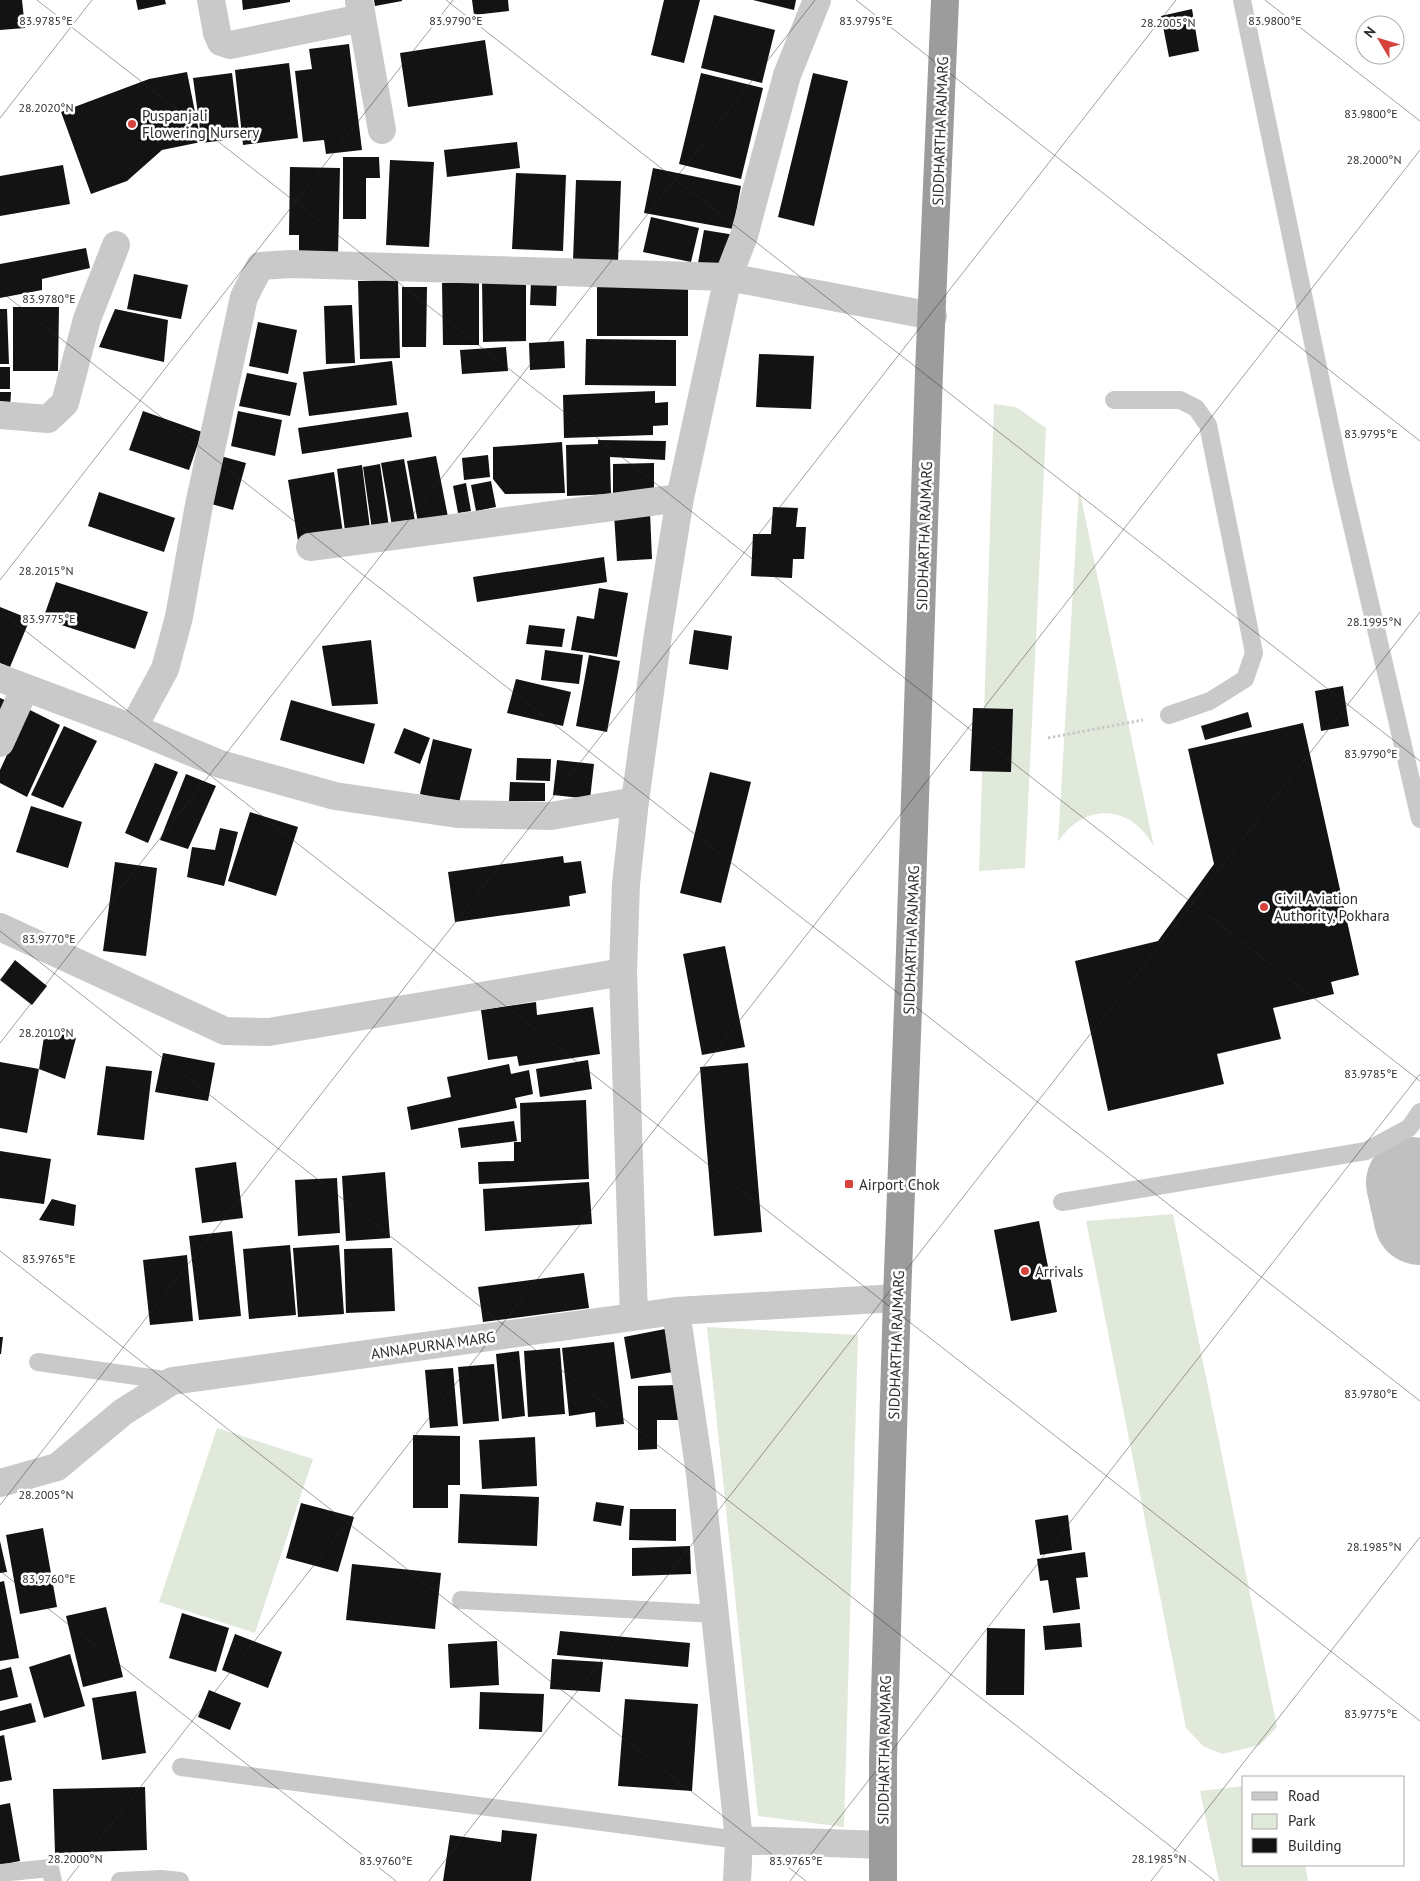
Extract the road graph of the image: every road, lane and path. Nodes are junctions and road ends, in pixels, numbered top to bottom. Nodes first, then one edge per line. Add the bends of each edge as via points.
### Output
1 (211, 0) edge
2 (817, 0) edge
3 (945, 0) edge
4 (1242, 0) edge
5 (360, 9) edge
6 (382, 130) dead end
7 (116, 246) dead end
8 (728, 277) junction
9 (933, 316) junction
10 (1114, 400) dead end
11 (0, 416) edge
12 (680, 498) junction
13 (310, 547) dead end
14 (12, 683) edge
15 (1169, 715) joint
16 (133, 728) junction
17 (1048, 738) dead end
18 (0, 743) edge
19 (635, 801) junction
20 (1420, 819) edge
21 (0, 927) edge
22 (623, 972) junction
23 (1420, 1112) edge
24 (1062, 1202) dead end
25 (897, 1298) junction
26 (676, 1311) junction
27 (634, 1316) junction
28 (38, 1362) dead end
29 (172, 1382) junction
30 (0, 1483) edge
31 (461, 1600) dead end
32 (715, 1614) junction
33 (181, 1767) dead end
34 (739, 1840) junction
35 (883, 1845) junction
36 (0, 1873) edge
37 (54, 1881) edge
38 (120, 1881) edge
39 (180, 1881) edge
40 (737, 1881) edge
41 (884, 1881) edge

1 - 5 street via 217,33 221,42 230,45
2 - 8 street via 788,75 744,236
3 - 9 highway, SIDDHARTHA RAJMARG
4 - 20 lane via 1340,478
5 - 6 street
7 - 11 street via 87,319 65,403 48,419
8 - 9 street
8 - 12 street
8 - 16 street via 291,264 260,266 244,297 179,617 165,669
9 - 25 highway, SIDDHARTHA RAJMARG
10 - 15 lane via 1180,400 1196,408 1208,425 1254,653 1245,679 1210,701
12 - 13 street
12 - 19 street
14 - 16 street
14 - 18 street
15 - 17 path
16 - 19 street via 220,764 335,796 457,814 551,816
19 - 22 street via 626,884
21 - 22 street via 225,1031 269,1032
22 - 27 street
23 - 24 lane via 1409,1128 1366,1151
25 - 26 street, ANNAPURNA MARG
25 - 35 highway, SIDDHARTHA RAJMARG
26 - 27 street, ANNAPURNA MARG
26 - 32 street via 700,1474
27 - 29 street, ANNAPURNA MARG
28 - 29 lane
29 - 30 street, ANNAPURNA MARG via 123,1412 57,1467
31 - 32 lane
32 - 34 street
33 - 34 lane
34 - 35 street
34 - 40 street
35 - 41 highway, SIDDHARTHA RAJMARG
36 - 37 lane via 50,1868
38 - 39 lane

